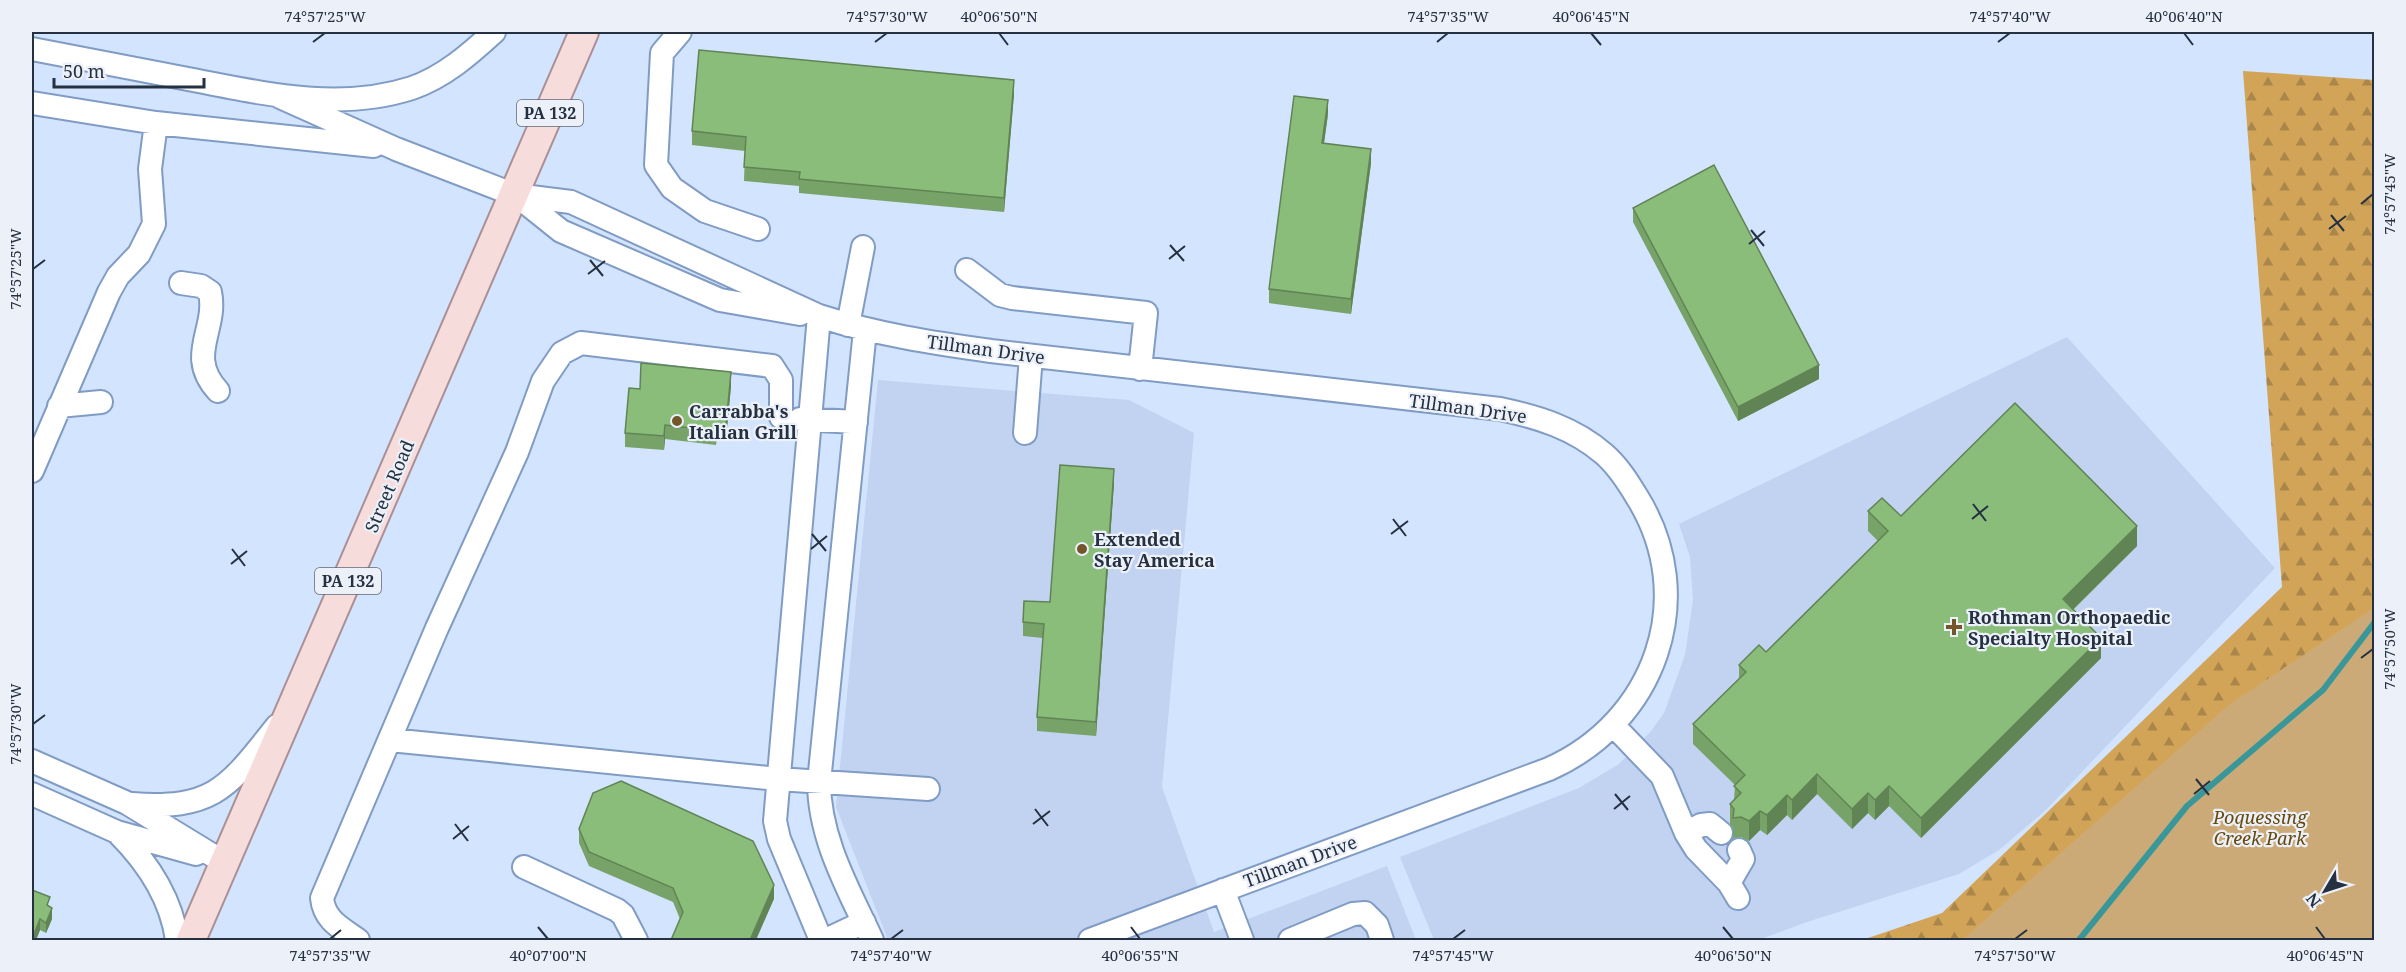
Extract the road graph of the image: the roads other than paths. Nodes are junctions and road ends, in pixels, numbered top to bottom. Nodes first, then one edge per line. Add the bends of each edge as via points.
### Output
1 (494, 32) edge
2 (584, 32) edge
3 (680, 32) edge
4 (32, 49) edge
5 (280, 97) junction
6 (32, 103) edge
7 (156, 123) junction
8 (396, 149) junction
9 (515, 195) junction
10 (758, 229) dead end
11 (863, 247) dead end
12 (967, 270) dead end
13 (181, 284) dead end
14 (819, 316) junction
15 (857, 327) junction
16 (1031, 356) junction
17 (1140, 369) junction
18 (218, 391) dead end
19 (101, 402) dead end
20 (59, 406) junction
21 (797, 419) junction
22 (855, 422) junction
23 (1025, 433) dead end
24 (32, 471) edge
25 (294, 704) junction
26 (1614, 726) junction
27 (390, 740) junction
28 (32, 761) edge
29 (778, 779) junction
30 (819, 782) junction
31 (928, 789) dead end
32 (32, 794) edge
33 (127, 804) junction
34 (117, 832) junction
35 (1686, 833) junction
36 (1721, 833) dead end
37 (1739, 850) dead end
38 (225, 863) junction
39 (524, 867) dead end
40 (1223, 890) junction
41 (868, 931) edge
42 (177, 940) edge
43 (191, 940) edge
44 (358, 940) edge
45 (636, 940) edge
46 (824, 940) edge
47 (1090, 940) edge
48 (1242, 940) edge
49 (1290, 940) edge
50 (1382, 940) edge

1 - 5 street via 456,64 414,87 363,99
2 - 9 main road, Street Road / PA 132
3 - 10 street via 662,53 656,165 672,188 705,211
4 - 5 street
5 - 8 street
6 - 7 street
7 - 8 street
7 - 20 street via 150,169 154,224 139,254 109,292
8 - 9 street
9 - 14 street, Tillman Drive via 572,202
9 - 14 street, Tillman Drive via 561,231 720,300
9 - 25 main road, Street Road / PA 132
11 - 15 street
12 - 17 street via 1000,295 1012,298 1146,313
13 - 18 street via 201,286 210,292 213,307 201,358 207,379
14 - 15 street, Tillman Drive
14 - 21 street
15 - 16 street, Tillman Drive via 932,343
15 - 22 street
16 - 17 street, Tillman Drive
16 - 23 street
17 - 26 street, Tillman Drive via 1500,409 1565,428 1593,445 1626,478 1647,514 1656,534 1665,580 1663,629 1655,657 1640,691
19 - 20 street
20 - 24 street
21 - 22 street
21 - 27 street via 772,366 581,343 562,352 543,381 517,452
21 - 29 street
22 - 30 street
25 - 33 street via 243,769 206,798 161,806
25 - 38 main road, Street Road / PA 132
26 - 35 street via 1662,776
26 - 40 street, Tillman Drive via 1587,748 1549,769
27 - 29 street
27 - 44 street via 322,898 329,920
28 - 33 street
29 - 30 street
29 - 46 street via 775,821 779,838
30 - 31 street
30 - 41 street via 822,823
32 - 34 street
33 - 38 street
34 - 38 street
34 - 42 street via 150,868 170,911
35 - 36 street via 1710,824
35 - 37 street via 1734,891 1743,859
38 - 43 main road, Street Road / PA 132
39 - 45 street via 617,910
40 - 47 street, Tillman Drive
40 - 48 street
41 - 46 street
49 - 50 street via 1353,914 1365,913 1377,925

